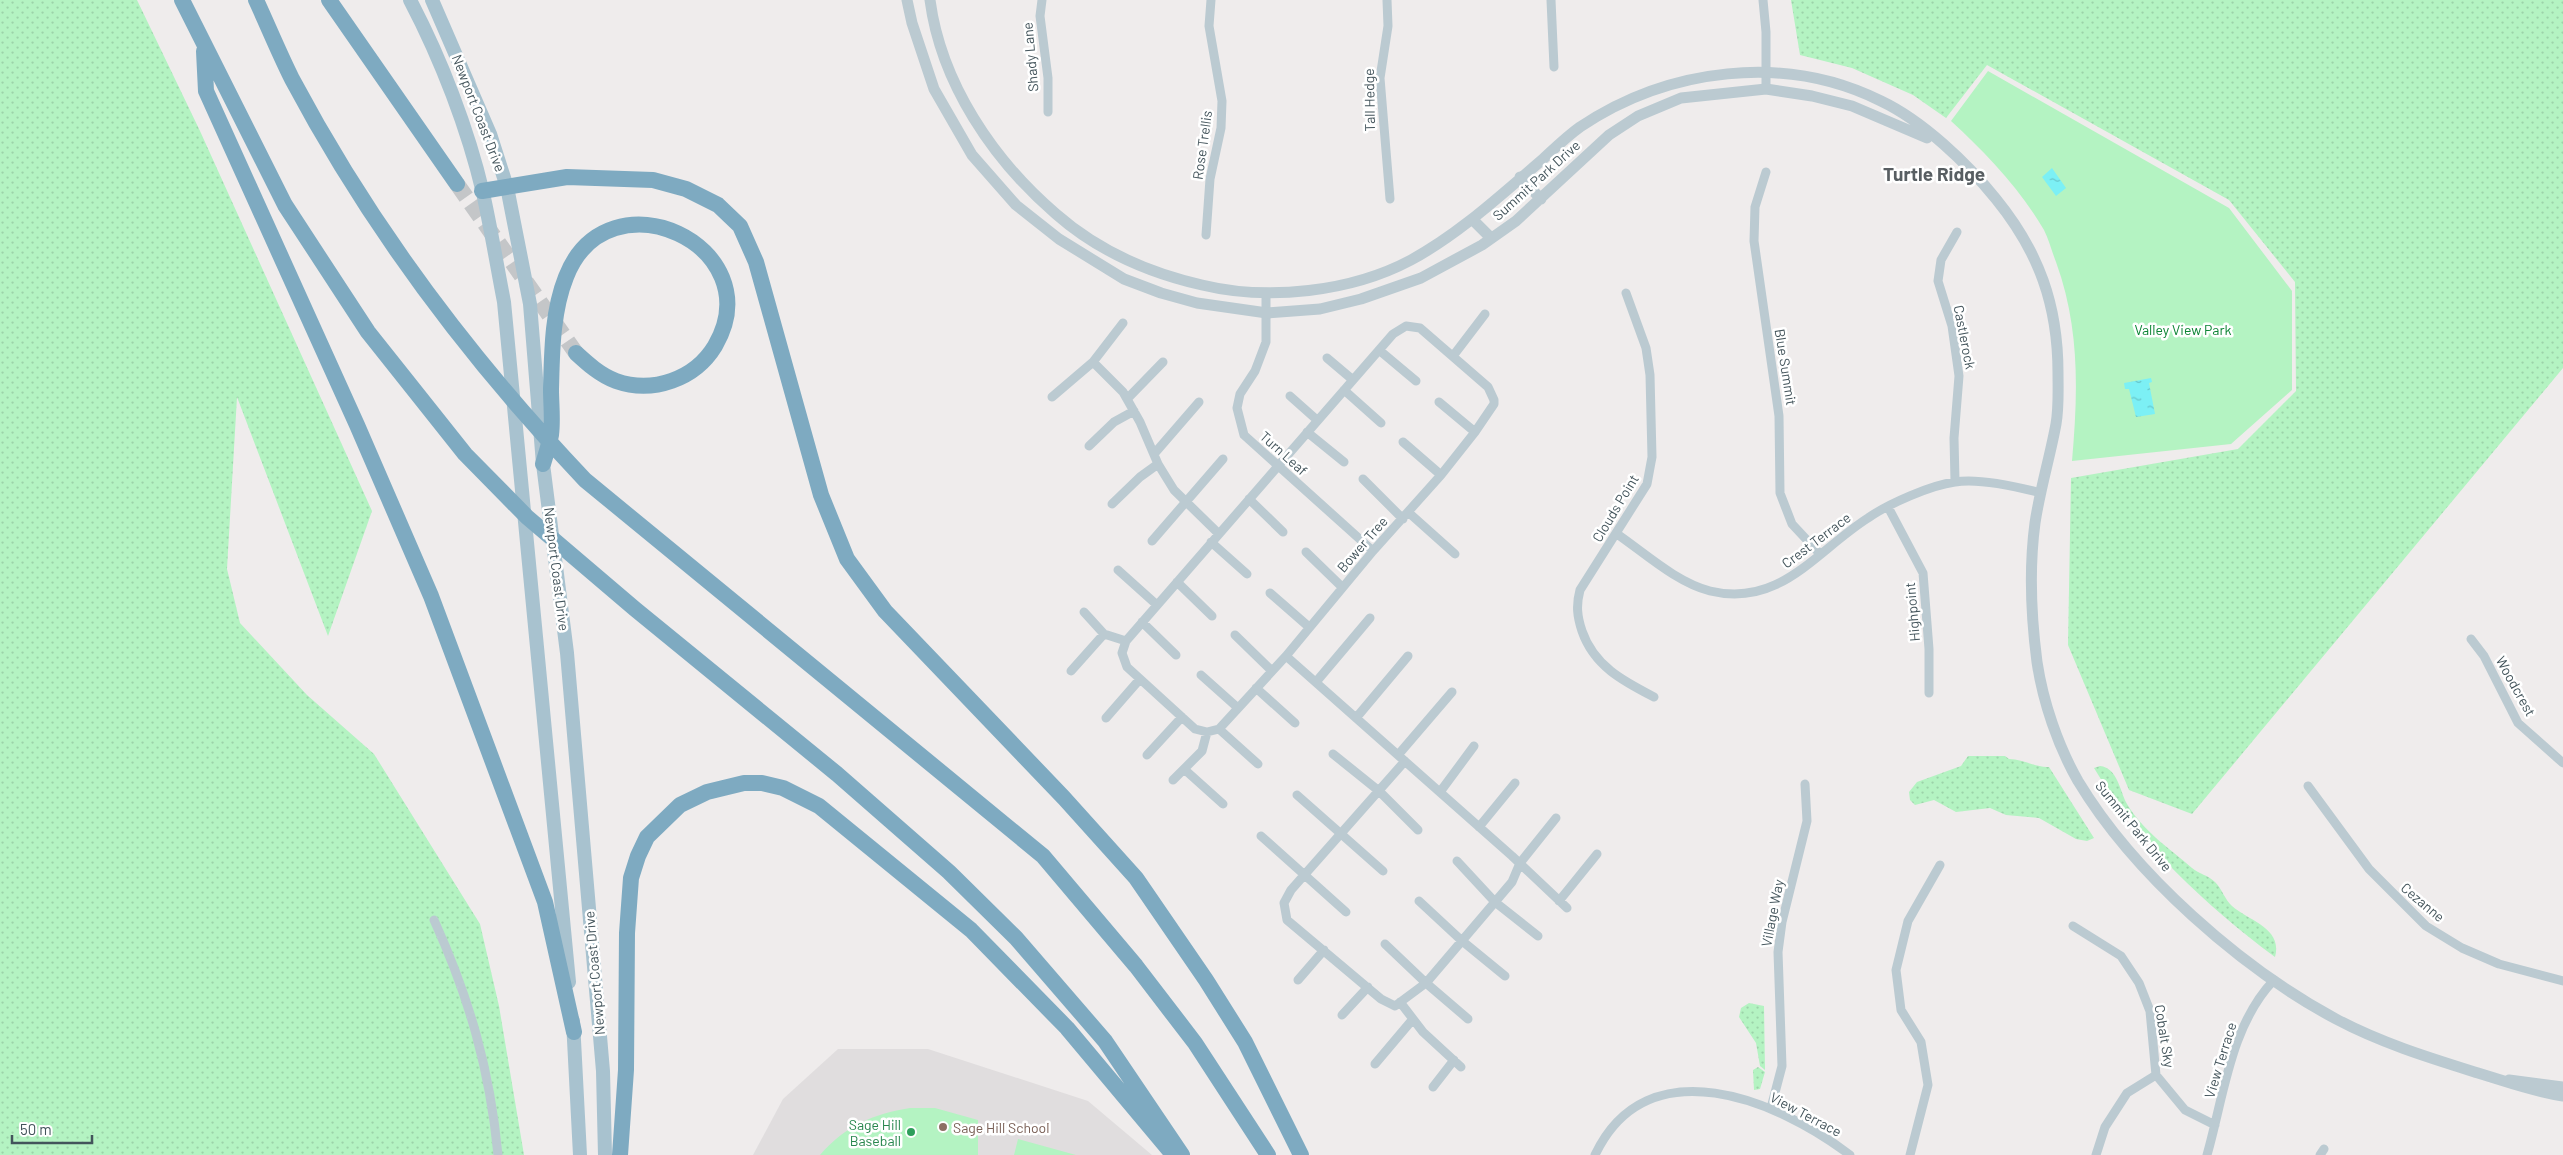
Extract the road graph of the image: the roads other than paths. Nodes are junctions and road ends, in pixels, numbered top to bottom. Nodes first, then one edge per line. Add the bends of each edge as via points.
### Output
1 (182, 0) edge
2 (256, 0) edge
3 (329, 0) edge
4 (410, 0) edge
5 (432, 0) edge
6 (907, 0) edge
7 (930, 0) edge
8 (1042, 0) edge
9 (1211, 0) edge
10 (1387, 0) edge
11 (1551, 0) edge
12 (1763, 0) edge
13 (204, 44) junction
14 (1554, 67) dead end
15 (1766, 73) junction
16 (1766, 89) junction
17 (1048, 112) dead end
18 (1942, 145) junction
19 (1766, 172) dead end
20 (1520, 178) junction
21 (457, 184) tunnel mouth
22 (507, 187) junction
23 (482, 191) junction
24 (1390, 199) dead end
25 (1541, 199) junction
26 (1472, 219) junction
27 (1957, 232) dead end
28 (1206, 235) dead end
29 (1491, 238) junction
30 (1626, 293) dead end
31 (1266, 294) junction
32 (1267, 313) junction
33 (1486, 314) dead end
34 (1123, 323) dead end
35 (1378, 350) junction
36 (576, 353) tunnel mouth
37 (1453, 356) junction
38 (1327, 358) dead end
39 (1093, 362) junction
40 (1163, 362) dead end
41 (1353, 380) junction
42 (1416, 381) dead end
43 (1344, 390) junction
44 (1290, 396) dead end
45 (1052, 397) dead end
46 (1127, 399) junction
47 (1199, 402) dead end
48 (1438, 402) dead end
49 (1134, 411) junction
50 (1317, 420) junction
51 (1381, 423) dead end
52 (1307, 432) junction
53 (1475, 432) junction
54 (1403, 442) dead end
55 (1089, 446) dead end
56 (1154, 454) junction
57 (1223, 459) dead end
58 (1344, 462) dead end
59 (543, 464) junction
60 (1158, 464) junction
61 (1276, 465) junction
62 (1441, 474) junction
63 (1363, 479) dead end
64 (1955, 481) junction
65 (2041, 493) junction
66 (1249, 499) junction
67 (1186, 502) junction
68 (1112, 504) dead end
69 (1888, 507) junction
70 (1406, 515) junction
71 (1283, 532) dead end
72 (1219, 534) junction
73 (1617, 534) junction
74 (1152, 541) dead end
75 (1211, 542) junction
76 (1373, 551) junction
77 (1306, 552) dead end
78 (1455, 554) dead end
79 (1820, 554) junction
80 (1118, 570) dead end
81 (1247, 574) dead end
82 (1177, 582) junction
83 (1342, 587) junction
84 (1270, 594) dead end
85 (1157, 605) junction
86 (1084, 612) dead end
87 (1212, 616) dead end
88 (1370, 618) dead end
89 (1142, 622) junction
90 (1309, 627) junction
91 (1104, 634) junction
92 (1235, 635) dead end
93 (2471, 639) dead end
94 (1126, 641) junction
95 (1176, 655) dead end
96 (1286, 656) junction
97 (1408, 656) dead end
98 (1071, 671) dead end
99 (1272, 671) junction
100 (1201, 675) dead end
101 (1140, 679) junction
102 (1316, 682) junction
103 (1256, 688) junction
104 (1452, 692) dead end
105 (1929, 693) dead end
106 (1654, 697) dead end
107 (1238, 708) junction
108 (1182, 717) junction
109 (1106, 718) dead end
110 (1356, 718) junction
111 (1295, 723) dead end
112 (1219, 728) junction
113 (1207, 732) junction
114 (1474, 746) dead end
115 (1332, 754) dead end
116 (1147, 755) dead end
117 (1402, 758) junction
118 (2563, 763) edge
119 (1258, 764) dead end
120 (1184, 769) junction
121 (1173, 780) dead end
122 (1515, 784) dead end
123 (1805, 784) dead end
124 (2308, 786) dead end
125 (1379, 791) junction
126 (1440, 792) junction
127 (1297, 795) dead end
128 (1223, 804) dead end
129 (1556, 818) dead end
130 (1479, 826) junction
131 (1418, 830) dead end
132 (1341, 834) junction
133 (1261, 836) dead end
134 (1597, 854) dead end
135 (1457, 861) dead end
136 (1520, 863) junction
137 (1940, 865) dead end
138 (1383, 871) dead end
139 (1305, 875) junction
140 (1560, 901) junction
141 (1419, 902) dead end
142 (1495, 902) junction
143 (1567, 908) dead end
144 (1346, 912) dead end
145 (434, 920) dead end
146 (2073, 926) dead end
147 (1538, 936) dead end
148 (1461, 940) junction
149 (1385, 944) dead end
150 (1324, 950) junction
151 (1505, 976) dead end
152 (1298, 980) dead end
153 (2274, 980) junction
154 (2563, 980) edge
155 (1426, 983) junction
156 (1368, 987) junction
157 (1398, 1004) junction
158 (1342, 1016) dead end
159 (1413, 1019) junction
160 (1468, 1019) dead end
161 (574, 1032) junction
162 (1454, 1060) junction
163 (1375, 1064) dead end
164 (1461, 1067) dead end
165 (2156, 1075) junction
166 (2495, 1078) junction
167 (1433, 1086) dead end
168 (2563, 1087) edge
169 (2563, 1096) edge
170 (1771, 1108) junction
171 (2216, 1126) junction
172 (498, 1155) edge
173 (580, 1155) edge
174 (605, 1155) edge
175 (620, 1155) edge
176 (1174, 1155) edge
177 (1182, 1155) edge
178 (1268, 1155) edge
179 (1301, 1155) edge
180 (1595, 1155) edge
181 (1850, 1155) edge
182 (1910, 1155) edge
183 (2096, 1155) edge
184 (2206, 1155) edge

1 - 13 highway
2 - 178 highway via 292,78 344,170 401,259 529,421 585,480 1043,856 1190,1036
3 - 21 highway
4 - 23 main road, Newport Coast Drive via 444,74
5 - 22 main road, Newport Coast Drive via 483,117
6 - 32 street, Summit Park Drive via 934,90 972,154 1016,205 1059,239 1124,279 1197,303
7 - 31 street, Summit Park Drive via 938,40 975,121 1010,168 1060,218 1126,260 1165,276 1232,292
8 - 17 street, Shady Lane via 1040,16 1048,78
9 - 28 street, Rose Trellis via 1209,26 1222,101 1221,128 1210,179
10 - 24 street, Tall Hedge via 1388,26 1380,78
11 - 14 street
12 - 15 street
13 - 161 highway via 206,91 400,523 459,670 545,902
13 - 177 highway via 285,204 368,332 466,454 528,517 837,774 1010,932 1105,1041
15 - 16 street
15 - 18 street, Summit Park Drive via 1828,81 1874,97 1902,111
15 - 20 street, Summit Park Drive via 1716,74 1646,92 1580,128
16 - 18 street, Summit Park Drive via 1852,106
16 - 25 street, Summit Park Drive via 1681,98 1638,116 1608,135
18 - 65 street, Summit Park Drive via 1980,180 2013,220 2035,258 2049,293 2058,357 2058,417
19 - 79 street, Blue Summit via 1755,207 1754,241 1780,416 1780,492 1792,524
20 - 25 street
20 - 26 street, Summit Park Drive
22 - 23 highway
22 - 59 main road, Newport Coast Drive via 530,304
22 - 179 highway via 567,177 653,180 686,189 718,205 740,226 756,262 821,495 847,558 885,610 1136,878 1245,1042
23 - 161 main road, Newport Coast Drive via 504,302
25 - 29 street, Summit Park Drive
26 - 29 street
26 - 31 street, Summit Park Drive via 1409,261 1384,272 1319,289
27 - 64 street, Castlerock via 1941,260 1938,281 1952,326 1959,376 1954,438
29 - 32 street, Summit Park Drive via 1421,278 1361,299 1320,309
30 - 73 street, Clouds Point via 1646,348 1650,375 1652,457 1647,484
31 - 32 street, Turn Leaf
32 - 61 street, Turn Leaf via 1266,342 1255,371 1240,394 1237,408 1244,435
33 - 37 street
34 - 39 street
35 - 37 street via 1406,326 1420,328
35 - 41 street
35 - 42 street
36 - 59 highway via 593,369 617,381 644,385 669,383 691,372 709,355 723,332 727,308 725,284 714,262 699,246 678,232 658,225 636,224 610,230 578,254 566,277 559,302 552,360 551,434
37 - 53 street, Bower Tree via 1488,387 1494,404
38 - 41 street
39 - 45 street
39 - 46 street
40 - 46 street
41 - 43 street
43 - 50 street
43 - 51 street
44 - 50 street
46 - 49 street
47 - 56 street
48 - 53 street
49 - 55 street via 1114,422
49 - 56 street
50 - 52 street
52 - 58 street
52 - 61 street
53 - 62 street, Bower Tree
54 - 62 street
56 - 60 street
57 - 67 street
59 - 174 main road, Newport Coast Drive via 567,653 603,1071
60 - 67 street via 1174,490
60 - 68 street via 1140,476
61 - 66 street
61 - 76 street, Turn Leaf
62 - 70 street, Bower Tree
63 - 70 street, Bower Tree
64 - 65 street, Crest Terrace via 2002,485
64 - 69 street, Crest Terrace
65 - 153 street, Summit Park Drive via 2034,531 2032,607 2038,668 2060,741 2077,779 2106,821 2150,874 2217,937
66 - 71 street
66 - 72 street
67 - 72 street
67 - 74 street
69 - 79 street, Crest Terrace
69 - 105 street, Highpoint via 1923,573 1930,649
70 - 76 street, Bower Tree
70 - 78 street, Bower Tree
72 - 75 street
73 - 79 street, Crest Terrace via 1685,582 1711,591 1759,592 1795,576
73 - 106 street, Clouds Point via 1580,590 1578,618 1587,645 1599,662
75 - 81 street
75 - 82 street
76 - 83 street, Bower Tree
77 - 83 street, Bower Tree
80 - 85 street
82 - 85 street
82 - 87 street
83 - 90 street, Bower Tree
84 - 90 street
85 - 89 street
86 - 91 street
88 - 102 street
89 - 94 street
89 - 95 street
90 - 96 street, Bower Tree
91 - 94 street
91 - 98 street
92 - 99 street
93 - 118 street, Woodcrest via 2484,656 2518,723
94 - 101 street via 1122,652 1127,667
96 - 99 street, Bower Tree
96 - 102 street
97 - 110 street
99 - 103 street, Bower Tree
100 - 107 street
101 - 108 street
101 - 109 street
102 - 110 street
103 - 107 street, Bower Tree
103 - 111 street
104 - 117 street
107 - 112 street, Bower Tree
108 - 113 street via 1195,728
108 - 116 street
110 - 117 street
112 - 113 street
112 - 119 street
113 - 120 street via 1202,751
114 - 126 street
115 - 125 street
117 - 125 street
117 - 126 street
120 - 121 street
120 - 128 street
122 - 130 street
123 - 170 street, Village Way via 1807,821 1782,922 1778,952 1782,1066
124 - 154 street, Cezanne via 2369,869 2426,926 2462,948 2499,964
125 - 131 street
125 - 132 street
126 - 130 street
127 - 132 street
129 - 136 street
130 - 136 street
132 - 138 street
132 - 139 street
133 - 139 street
134 - 140 street
135 - 142 street
136 - 140 street
136 - 142 street via 1512,882
137 - 182 street via 1908,921 1896,970 1901,1010 1921,1042 1928,1085
139 - 144 street
139 - 150 street via 1284,903 1287,920
140 - 143 street
141 - 148 street
142 - 147 street
142 - 148 street
145 - 172 street via 477,1034
146 - 165 street, Cobalt Sky via 2121,956 2139,983 2150,1011
148 - 151 street
148 - 155 street
149 - 155 street
150 - 152 street
150 - 156 street
153 - 166 street, Summit Park Drive via 2338,1020 2416,1053
153 - 171 street, View Terrace via 2244,1025 2228,1071
155 - 157 street
155 - 160 street
156 - 157 street via 1381,999
156 - 158 street
157 - 159 street
159 - 162 street
159 - 163 street
161 - 173 main road, Newport Coast Drive
162 - 164 street
162 - 167 street
165 - 171 street, Cobalt Sky via 2185,1110
165 - 183 street via 2126,1093 2105,1127
166 - 168 street, Summit Park Drive
166 - 169 street, Summit Park Drive via 2522,1089
170 - 180 street, View Terrace via 1708,1092 1676,1092 1661,1096 1633,1109 1621,1119 1610,1129
170 - 181 street, View Terrace
171 - 184 street, View Terrace
175 - 176 highway via 626,1070 627,933 631,878 638,856 647,837 680,804 707,792 744,783 783,788 819,806 971,930 1067,1028

